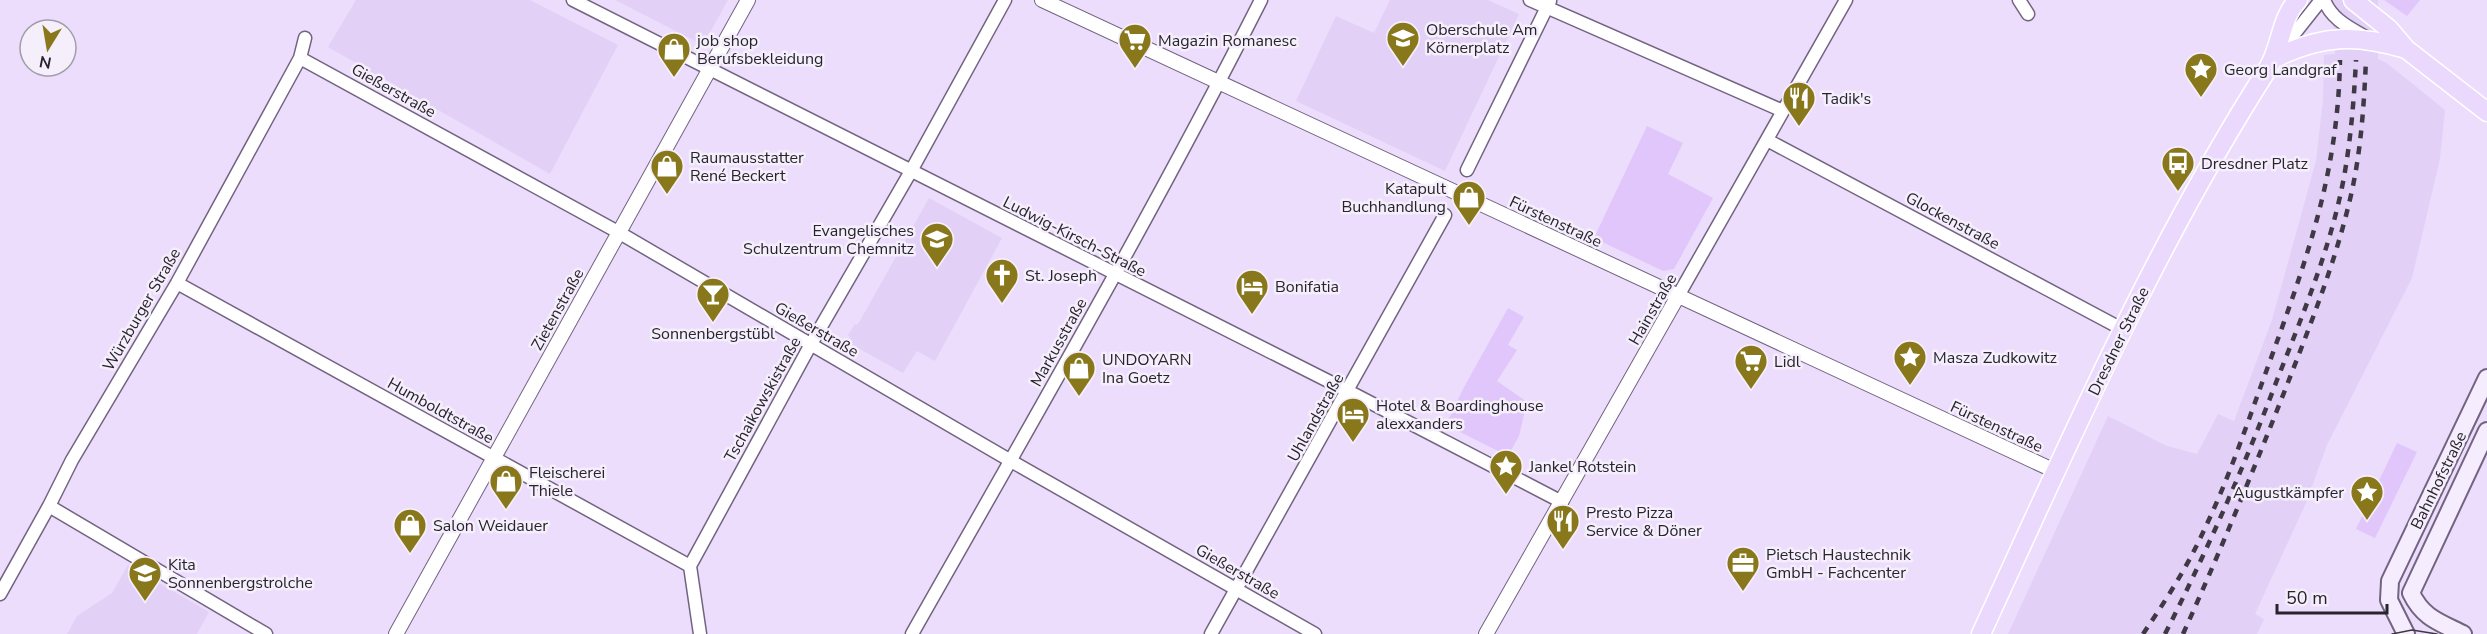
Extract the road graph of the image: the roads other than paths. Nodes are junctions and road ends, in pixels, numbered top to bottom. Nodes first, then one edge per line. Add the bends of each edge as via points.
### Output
1 (573, 0) edge
2 (748, 0) edge
3 (1005, 0) edge
4 (1042, 0) edge
5 (1262, 0) edge
6 (1530, 0) edge
7 (1846, 0) edge
8 (2019, 0) edge
9 (2322, 0) edge
10 (2353, 0) edge
11 (2296, 2) edge
12 (1548, 3) edge
13 (2028, 14) dead end
14 (304, 38) dead end
15 (2369, 40) junction
16 (2406, 49) junction
17 (300, 58) junction
18 (2275, 58) junction
19 (709, 70) junction
20 (1220, 83) junction
21 (1784, 111) junction
22 (2487, 112) edge
23 (1767, 140) junction
24 (1467, 170) dead end
25 (911, 171) junction
26 (1445, 215) dead end
27 (618, 232) junction
28 (1115, 275) junction
29 (177, 283) junction
30 (1678, 296) junction
31 (2122, 330) junction
32 (811, 344) junction
33 (2487, 378) edge
34 (1348, 391) junction
35 (2487, 431) edge
36 (494, 457) junction
37 (1011, 461) junction
38 (2055, 471) junction
39 (1562, 502) junction
40 (49, 506) junction
41 (690, 566) junction
42 (1237, 590) junction
43 (0, 594) edge
44 (266, 634) edge
45 (396, 634) edge
46 (700, 634) edge
47 (912, 634) edge
48 (1211, 634) edge
49 (1315, 634) edge
50 (1486, 634) edge
51 (1981, 634) edge
52 (2406, 634) edge
53 (2463, 634) edge

1 - 19 street, Ludwig-Kirsch-Straße
2 - 19 street, Zietenstraße
3 - 25 street, Tschaikowskistraße
4 - 20 street, Fürstenstraße
5 - 20 street, Markusstraße
6 - 12 street
7 - 21 street, Hainstraße
8 - 13 street
9 - 15 street via 2337,20
9 - 18 street, Dresdner Straße
10 - 16 main road via 2389,29
11 - 18 main road, Dresdner Straße
12 - 21 street
12 - 24 street
14 - 17 street, Würzburger Straße
15 - 16 main road
15 - 18 main road via 2317,41
16 - 22 main road
17 - 27 street, Gießerstraße
17 - 29 street, Würzburger Straße
18 - 31 main road, Dresdner Straße via 2191,198
19 - 25 street, Ludwig-Kirsch-Straße
19 - 27 street, Zietenstraße
20 - 28 street, Markusstraße
20 - 30 street, Fürstenstraße
21 - 23 street, Hainstraße
23 - 30 street, Hainstraße
23 - 31 street, Glockenstraße
25 - 28 street, Ludwig-Kirsch-Straße
25 - 32 street, Tschaikowskistraße
26 - 34 street, Uhlandstraße
27 - 32 street, Gießerstraße
27 - 36 street, Zietenstraße
28 - 34 street, Ludwig-Kirsch-Straße
28 - 37 street, Markusstraße
29 - 36 street, Humboldtstraße
29 - 40 street, Würzburger Straße
30 - 38 street, Fürstenstraße
30 - 39 street, Hainstraße
31 - 38 main road, Dresdner Straße
32 - 37 street, Gießerstraße
32 - 41 street, Tschaikowskistraße
33 - 52 main road, Bahnhofstraße via 2390,581 2389,600
34 - 39 street, Ludwig-Kirsch-Straße
34 - 42 street, Uhlandstraße
35 - 53 main road, Bahnhofstraße via 2411,593 2428,616
36 - 41 street, Humboldtstraße
36 - 45 street, Zietenstraße
37 - 42 street, Gießerstraße
37 - 47 street, Markusstraße
38 - 51 main road, Dresdner Straße
39 - 50 street, Hainstraße
40 - 43 street, Würzburger Straße
40 - 44 street
41 - 46 street
42 - 48 street, Uhlandstraße
42 - 49 street, Gießerstraße

